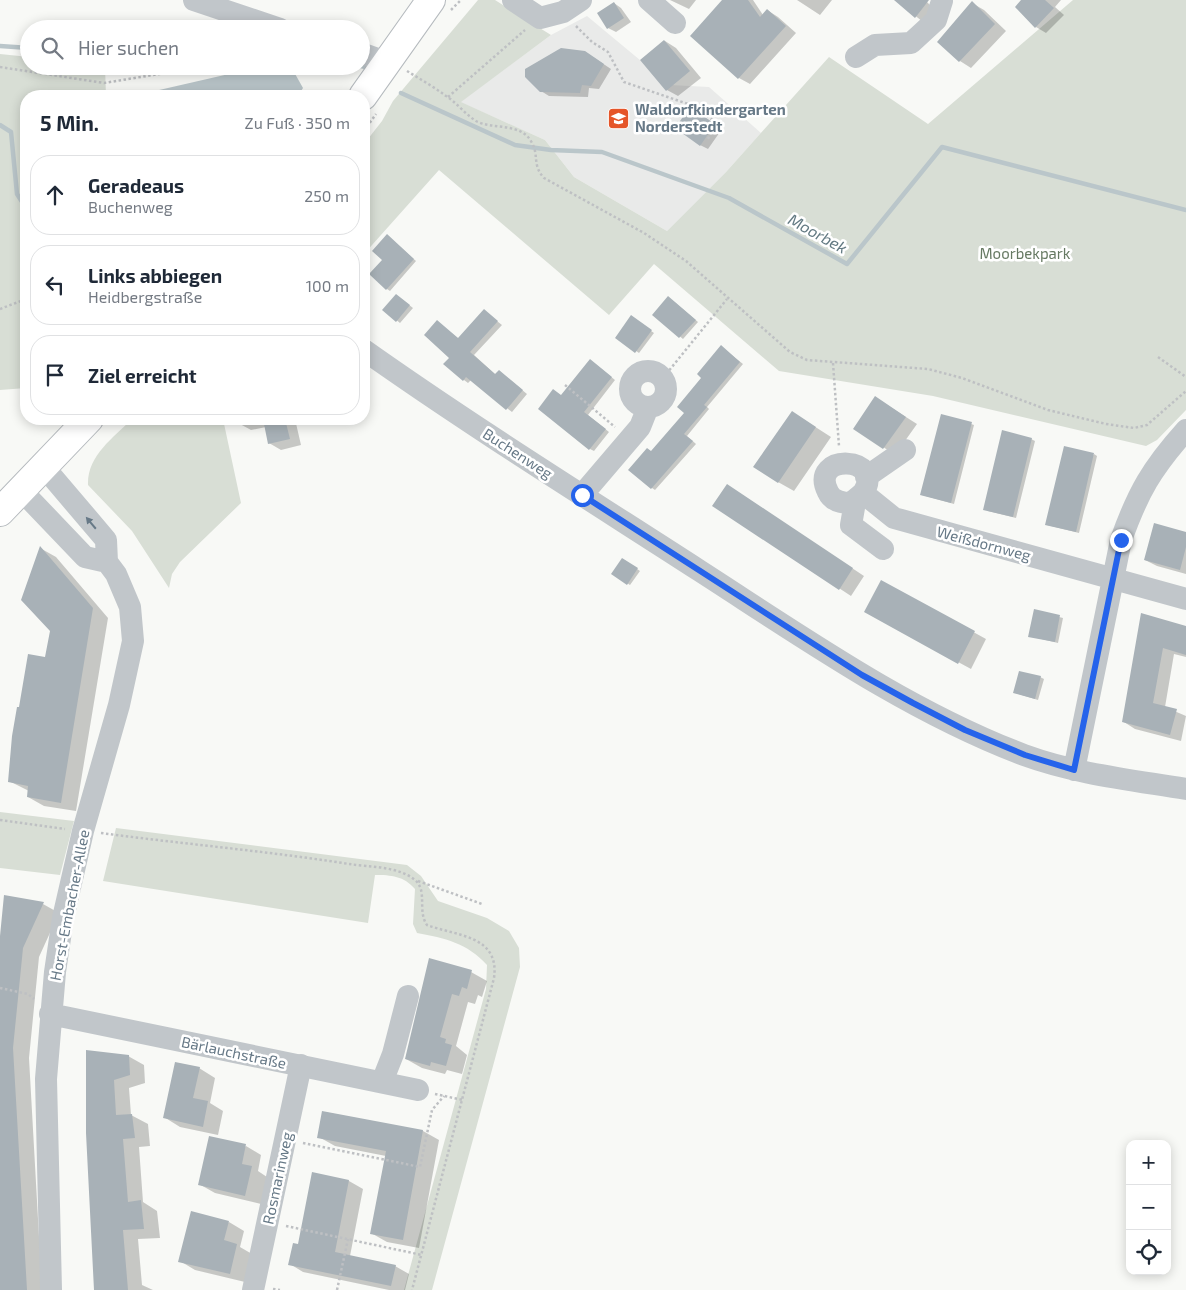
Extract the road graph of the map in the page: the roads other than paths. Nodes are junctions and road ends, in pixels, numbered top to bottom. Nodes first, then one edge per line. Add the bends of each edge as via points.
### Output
1 (194, 0) edge
2 (431, 0) edge
3 (512, 0) edge
4 (648, 0) edge
5 (942, 0) edge
6 (572, 6) edge
7 (253, 20) edge
8 (674, 23) dead end
9 (370, 56) edge
10 (856, 57) dead end
11 (397, 66) junction
12 (370, 90) edge
13 (370, 354) edge
14 (648, 407) junction
15 (83, 425) edge
16 (1186, 430) edge
17 (904, 450) dead end
18 (44, 467) junction
19 (21, 490) junction
20 (861, 491) junction
21 (582, 495) junction
22 (0, 512) edge
23 (883, 549) dead end
24 (107, 562) junction
25 (1113, 578) junction
26 (1186, 599) edge
27 (1074, 770) junction
28 (1186, 789) edge
29 (408, 996) dead end
30 (50, 1014) junction
31 (300, 1065) junction
32 (382, 1082) junction
33 (418, 1090) road end
34 (51, 1290) edge
35 (253, 1290) edge

1 - 7 street
2 - 11 main road
3 - 6 street via 540,18
4 - 8 street
5 - 10 street via 936,20 910,43 875,45
9 - 11 street
11 - 12 main road
13 - 21 street, Buchenweg
14 - 14 street via 661,402 666,386 656,372 647,370 632,379 630,388 637,403
14 - 21 street via 640,427
15 - 18 main road
16 - 25 street via 1147,478 1132,508
17 - 20 street
18 - 19 main road
24 -> 18 street, Horst-Embacher-Allee via 106,540
19 - 22 main road
19 - 24 street via 85,557
20 - 20 street, Weißdornweg via 858,466 852,463 833,466 827,476 827,491 836,501 844,503
20 - 23 street via 851,524
20 - 25 street, Weißdornweg via 894,518
21 - 27 street, Buchenweg via 854,670 913,703 1008,748
24 - 30 street, Horst-Embacher-Allee via 125,592 133,641 119,705 83,831 64,918
25 - 26 street, Weißdornweg
25 - 27 street
27 - 28 street, Buchenweg
29 - 32 street
30 - 31 street, Bärlauchstraße
30 - 34 street, Horst-Embacher-Allee via 46,1112
31 - 32 street, Bärlauchstraße
31 - 35 street, Rosmarinweg
32 - 33 street, Bärlauchstraße

